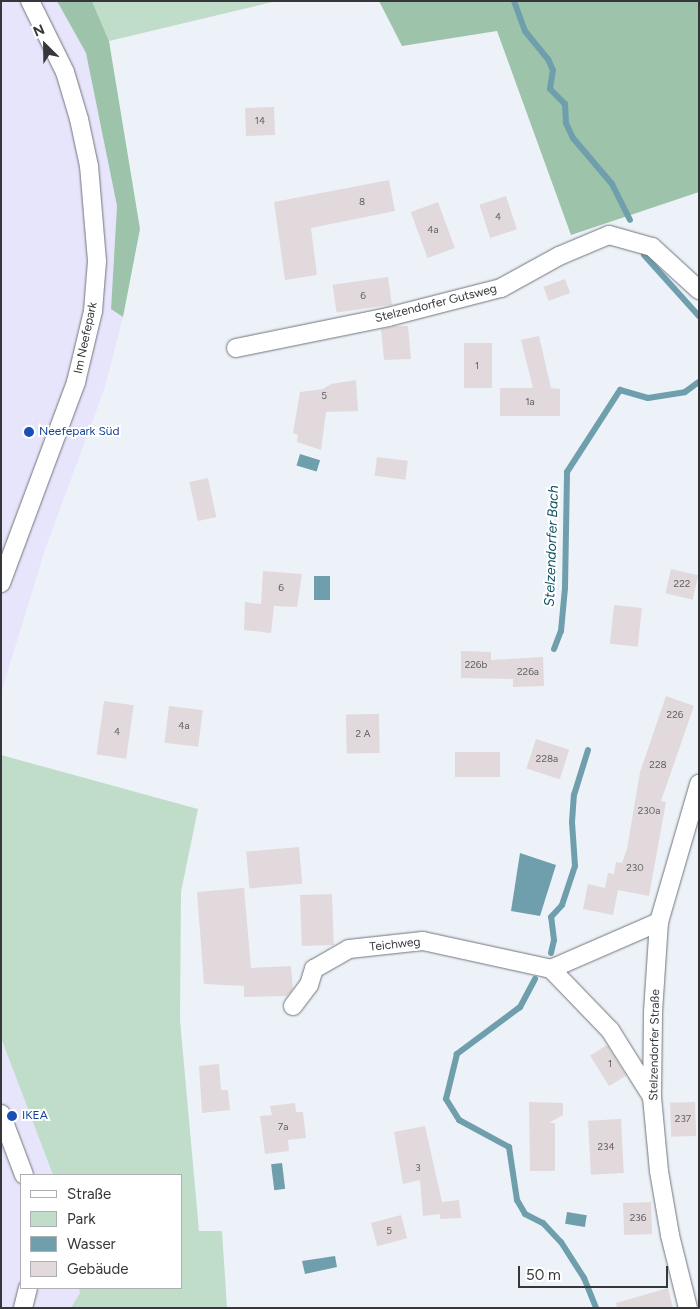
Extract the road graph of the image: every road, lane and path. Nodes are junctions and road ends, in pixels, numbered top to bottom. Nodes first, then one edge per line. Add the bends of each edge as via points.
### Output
1 (30, 1) edge
2 (699, 290) edge
3 (236, 348) dead end
4 (1, 583) edge
5 (699, 784) edge
6 (660, 922) junction
7 (551, 969) junction
8 (292, 1006) dead end
9 (652, 1097) junction
10 (1, 1114) edge
11 (24, 1174) edge
12 (28, 1289) edge
13 (24, 1308) edge
14 (688, 1308) edge

1 - 4 street, Im Neefepark via 65,72 78,119 89,166 97,261 93,311 76,382
2 - 3 street, Stelzendorfer Gutsweg via 652,247 609,235 559,256 501,288 388,317
5 - 6 street, Stelzendorfer Straße
6 - 7 street
6 - 9 street, Stelzendorfer Straße
7 - 8 street, Teichweg via 423,941 349,949 314,969 309,985
7 - 9 street via 610,1030
9 - 14 street, Stelzendorfer Straße via 670,1235
10 - 11 street
12 - 13 street

